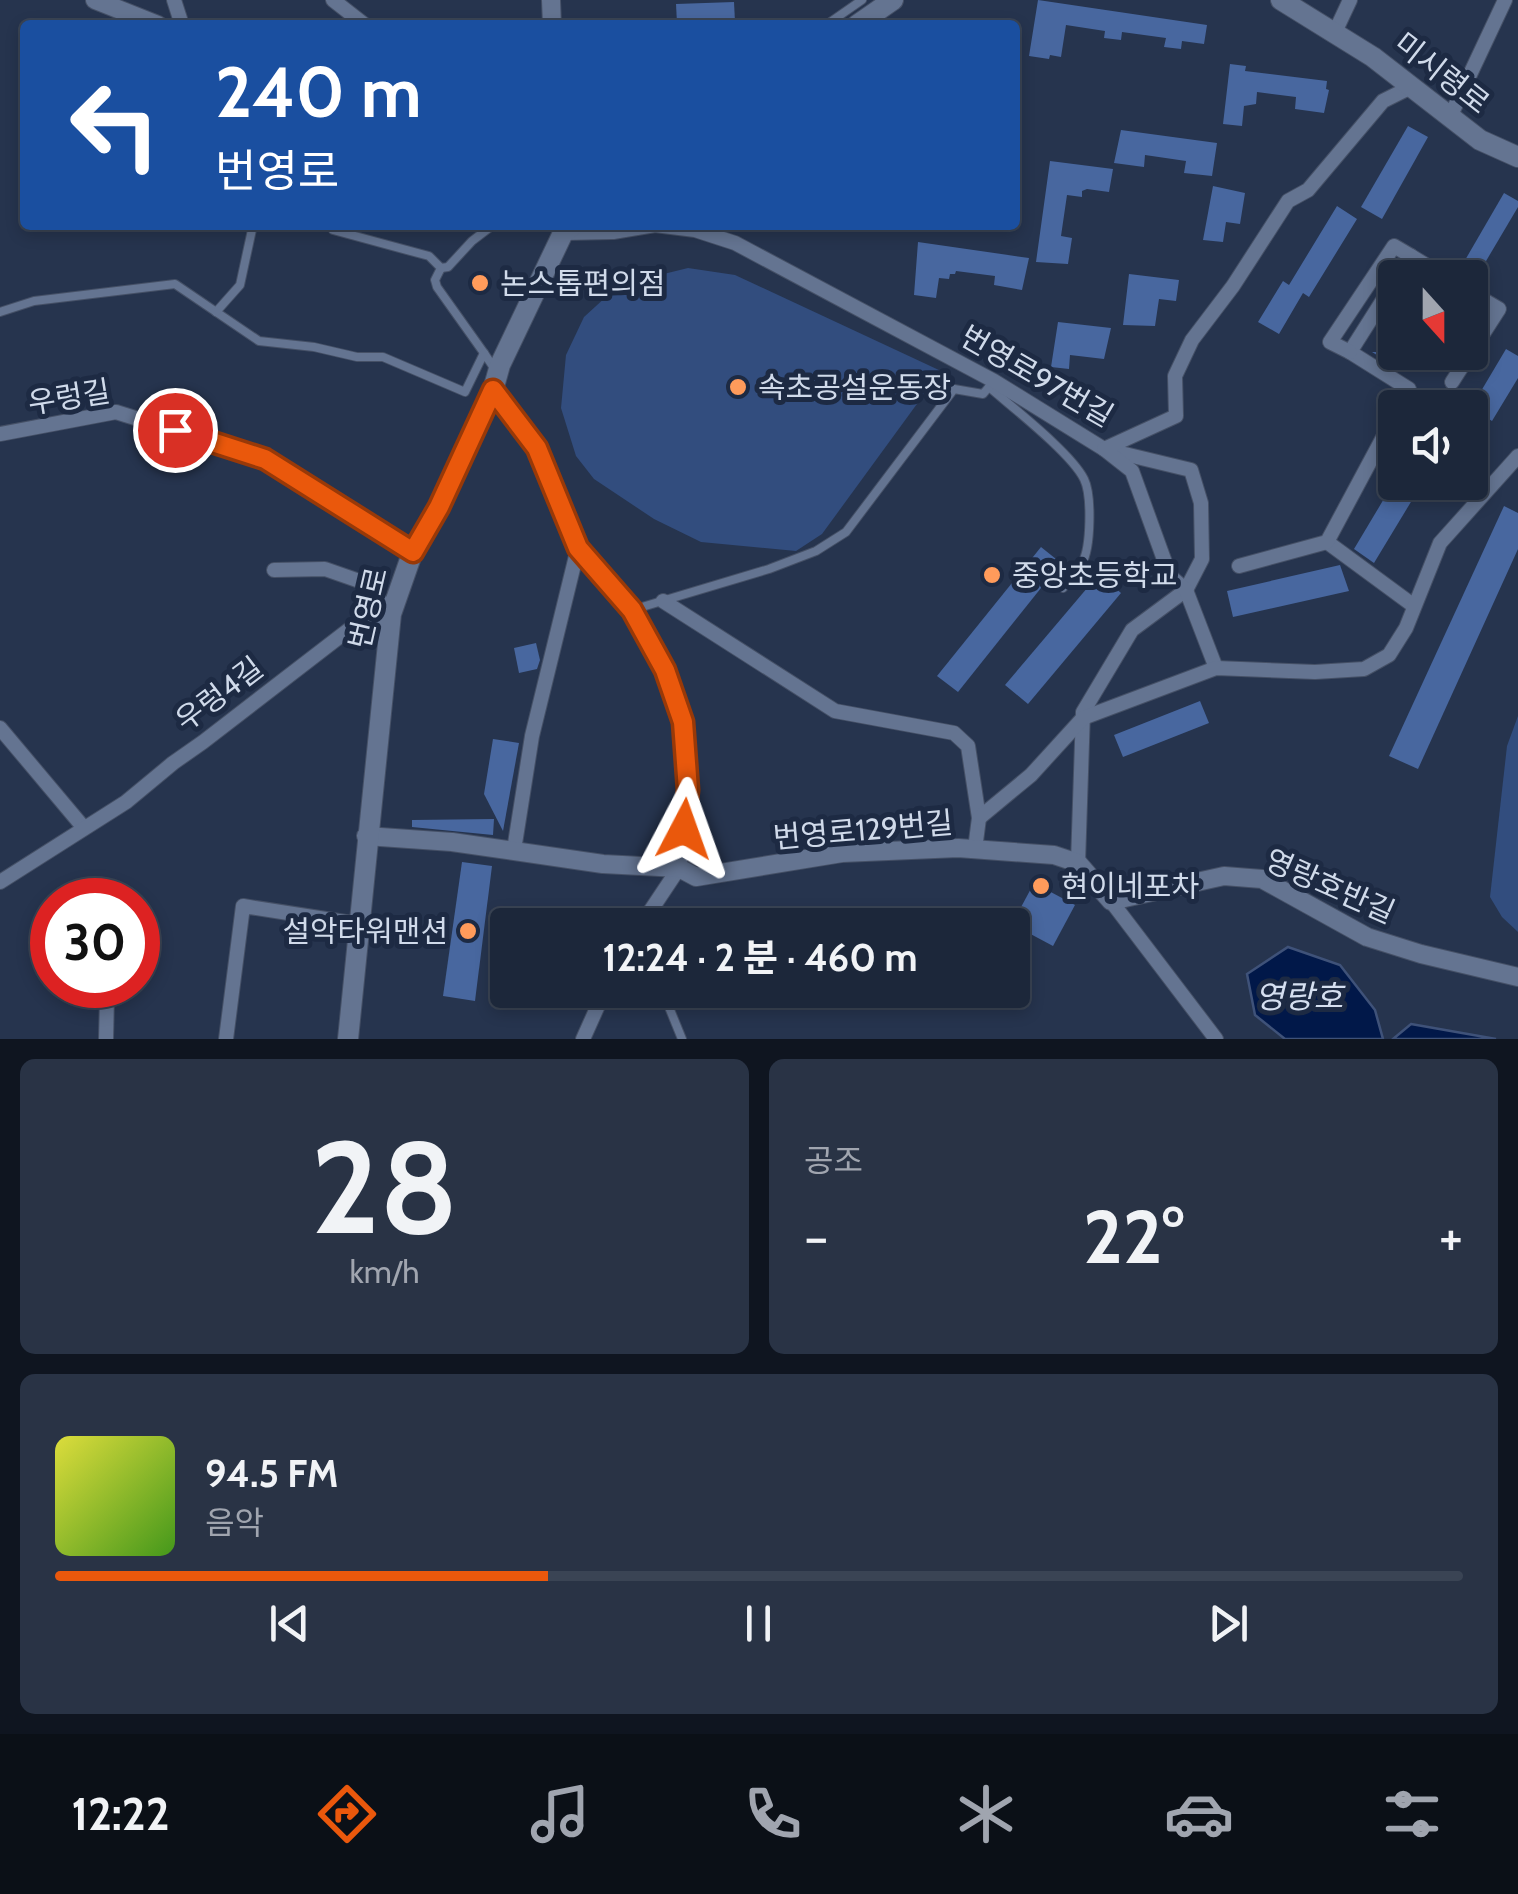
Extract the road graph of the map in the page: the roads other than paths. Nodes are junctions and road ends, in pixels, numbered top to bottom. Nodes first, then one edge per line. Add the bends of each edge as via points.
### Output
1 (96, 0) edge
2 (333, 0) edge
3 (862, 0) edge
4 (893, 0) edge
5 (1281, 0) edge
6 (1350, 0) edge
7 (1505, 0) edge
8 (146, 20) edge
9 (359, 20) edge
10 (833, 20) edge
11 (864, 20) edge
12 (1335, 32) junction
13 (1411, 86) junction
14 (1450, 117) junction
15 (1518, 157) edge
16 (252, 230) edge
17 (333, 230) dead end
18 (370, 230) edge
19 (486, 230) edge
20 (561, 230) edge
21 (593, 230) edge
22 (625, 230) edge
23 (695, 230) edge
24 (368, 240) junction
25 (1411, 256) junction
26 (1408, 260) edge
27 (1418, 260) edge
28 (441, 268) junction
29 (1488, 303) edge
30 (1378, 308) edge
31 (0, 312) edge
32 (216, 312) junction
33 (1488, 325) edge
34 (484, 352) junction
35 (1350, 352) junction
36 (1460, 370) edge
37 (496, 382) junction
38 (1452, 382) dead end
39 (992, 384) junction
40 (1408, 390) edge
41 (0, 434) edge
42 (1378, 447) edge
43 (1104, 448) junction
44 (1518, 456) edge
45 (1327, 542) junction
46 (578, 548) junction
47 (413, 552) junction
48 (1239, 566) dead end
49 (274, 570) dead end
50 (1064, 588) dead end
51 (1186, 590) junction
52 (663, 601) junction
53 (1414, 606) junction
54 (632, 610) junction
55 (392, 614) junction
56 (1216, 668) junction
57 (1083, 718) junction
58 (0, 728) edge
59 (980, 818) junction
60 (84, 828) junction
61 (366, 836) junction
62 (974, 849) junction
63 (514, 850) junction
64 (1078, 863) junction
65 (679, 868) junction
66 (0, 882) edge
67 (1111, 901) junction
68 (653, 908) edge
69 (358, 924) junction
70 (1518, 977) edge
71 (107, 1008) edge
72 (596, 1008) edge
73 (669, 1008) edge
74 (106, 1039) edge
75 (226, 1039) edge
76 (348, 1039) edge
77 (583, 1039) edge
78 (682, 1039) edge
79 (1216, 1039) edge

1 - 8 street
2 - 9 street
3 - 10 lane
4 - 11 main road
5 - 12 main road, 미시령로
6 - 12 street
7 - 14 street
12 - 13 main road, 미시령로
13 - 14 main road, 미시령로
13 - 43 street via 1383,100 1308,190 1288,201 1184,355 1175,376 1176,416
14 - 15 main road, 미시령로
16 - 32 lane via 240,285
17 - 24 lane
18 - 24 lane
19 - 28 lane
20 - 37 main road, 번영로
21 - 22 street, 번영로97번길
23 - 39 street, 번영로97번길 via 735,243
24 - 28 lane via 429,256
25 - 26 street
25 - 27 street
25 - 35 street via 1394,246 1330,342
28 - 34 lane via 438,286
29 - 33 street via 1498,309
30 - 35 street
31 - 32 lane via 34,301 175,284
32 - 34 lane via 259,340 384,357 465,392
34 - 37 lane
35 - 40 street
36 - 38 street
37 - 46 street via 537,448
37 - 47 main road, 번영로
39 - 43 street, 번영로97번길
39 - 50 lane via 1084,479 1088,545
39 - 52 lane via 983,394 954,388 846,532 769,569
41 - 47 street, 우렁길 via 116,412 265,459
42 - 45 street
43 - 51 street via 1132,470 1170,576
43 - 51 street, 번영로97번길 via 1191,470 1201,502 1202,559
44 - 53 street via 1440,543
45 - 48 street
45 - 53 street
46 - 54 street
46 - 63 street via 532,736
47 - 55 main road, 번영로
49 - 55 street via 325,569 368,584
51 - 56 street
51 - 57 street via 1132,630
52 - 54 lane
52 - 59 street via 835,711 954,733 968,746
53 - 56 street via 1389,654 1364,670
54 - 65 street via 665,670 683,722 688,790
55 - 60 street, 우렁4길 via 360,621
55 - 61 main road, 번영로
56 - 57 street
57 - 59 street
57 - 64 street
58 - 60 street
59 - 62 street
60 - 66 street, 우렁4길
61 - 63 street, 번영로129번길
61 - 69 main road, 번영로
62 - 64 street, 번영로129번길
62 - 65 street, 번영로129번길 via 842,853 696,877
63 - 65 street, 번영로129번길
64 - 67 street
65 - 68 street
67 - 70 street, 영랑호반길 via 1224,876 1262,880 1368,936
67 - 79 street
69 - 75 street via 242,906
69 - 76 main road, 번영로
71 - 74 street
72 - 77 street
73 - 78 lane

